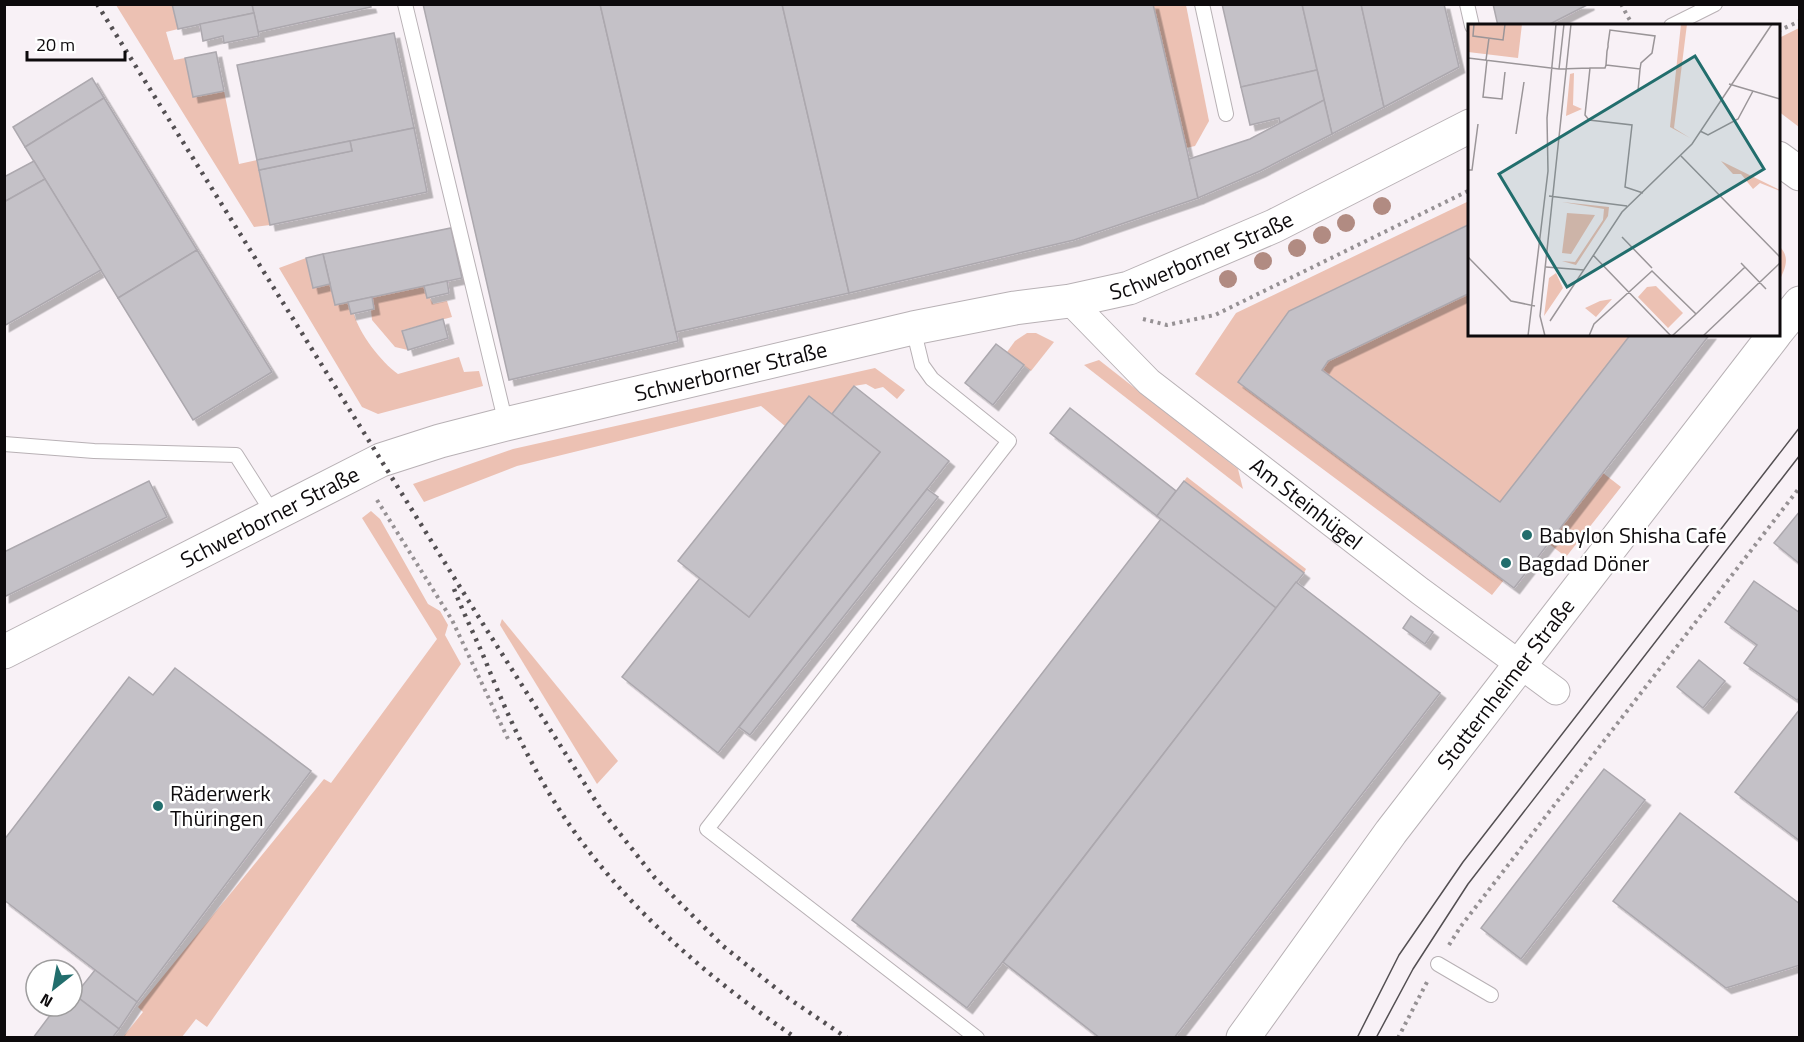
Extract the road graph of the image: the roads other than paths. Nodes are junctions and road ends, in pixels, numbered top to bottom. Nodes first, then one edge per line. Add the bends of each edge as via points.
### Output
1 (405, 4) edge
2 (1202, 4) edge
3 (1467, 4) edge
4 (1715, 4) edge
5 (1472, 24) edge
6 (1675, 24) edge
7 (1226, 114) dead end
8 (1468, 127) edge
9 (1780, 159) edge
10 (1800, 174) edge
11 (1070, 301) junction
12 (1800, 303) edge
13 (913, 328) junction
14 (1780, 329) edge
15 (1773, 336) edge
16 (506, 424) junction
17 (4, 444) edge
18 (274, 514) junction
19 (4, 652) edge
20 (1521, 664) junction
21 (1556, 691) dead end
22 (1438, 964) road end
23 (1491, 995) dead end
24 (977, 1038) edge
25 (1243, 1038) edge

1 - 16 lane
2 - 7 lane
3 - 5 lane
4 - 6 lane
8 - 11 street, Schwerborner Straße via 1274,226 1129,288
9 - 10 street
11 - 13 street, Schwerborner Straße
11 - 20 street, Am Steinhügel via 1149,382
12 - 14 street
13 - 16 street, Schwerborner Straße
13 - 24 lane via 922,365 932,380 1009,441 707,830
15 - 20 street, Stotternheimer Straße
16 - 18 street, Schwerborner Straße via 391,457
17 - 18 lane via 236,455
18 - 19 street, Schwerborner Straße
20 - 21 street, Am Steinhügel
20 - 25 street, Stotternheimer Straße via 1353,883
22 - 23 lane

